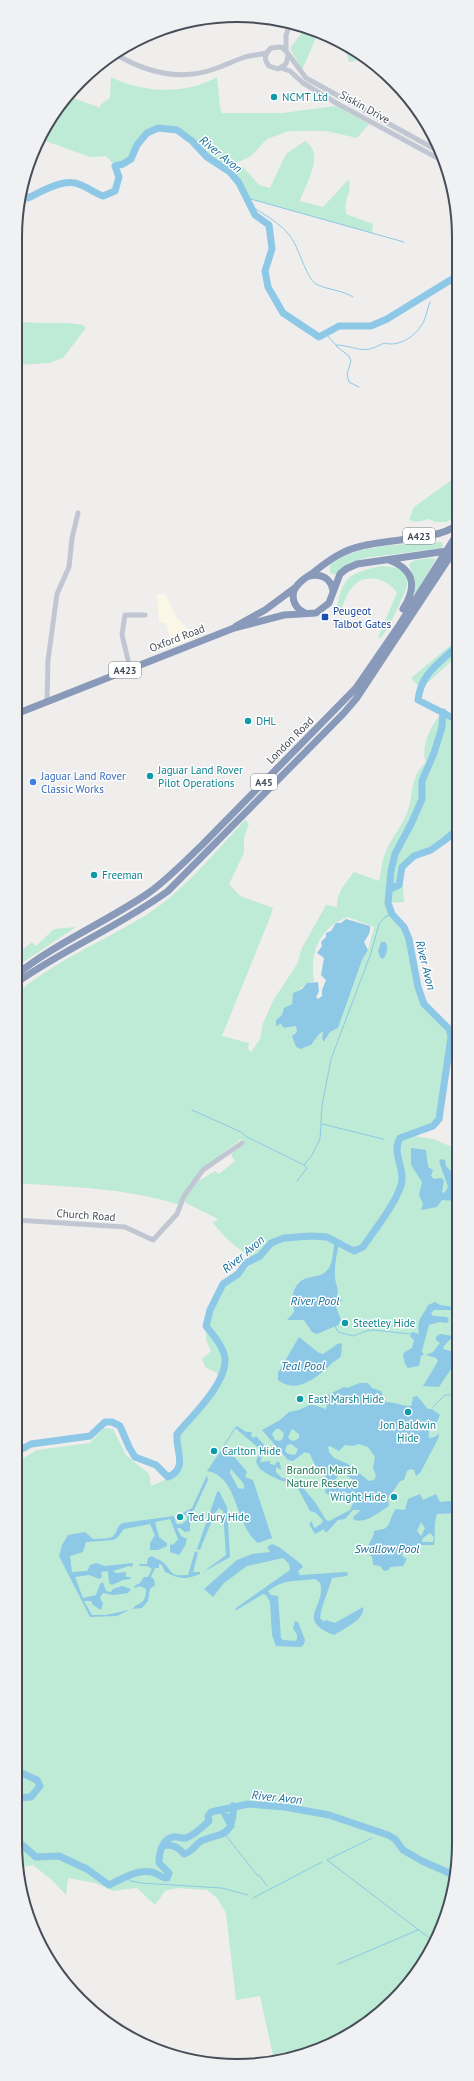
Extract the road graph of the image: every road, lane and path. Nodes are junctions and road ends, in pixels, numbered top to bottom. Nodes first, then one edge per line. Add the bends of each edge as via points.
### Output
1 (289, 28) edge
2 (286, 35) junction
3 (274, 47) junction
4 (266, 53) junction
5 (287, 54) junction
6 (254, 55) junction
7 (120, 57) edge
8 (267, 63) junction
9 (281, 68) junction
10 (433, 148) edge
11 (437, 158) edge
12 (78, 513) dead end
13 (452, 527) edge
14 (452, 542) edge
15 (452, 549) edge
16 (452, 555) edge
17 (389, 560) junction
18 (307, 577) junction
19 (296, 586) junction
20 (333, 593) junction
21 (307, 614) junction
22 (145, 615) dead end
23 (234, 628) junction
24 (375, 662) junction
25 (130, 668) junction
26 (47, 701) junction
27 (22, 711) edge
28 (22, 971) edge
29 (22, 979) edge
30 (242, 1144) dead end
31 (22, 1220) edge

1 - 2 street
2 - 3 street
2 - 5 street
3 - 4 street
3 - 5 street via 281,47
4 - 6 street
4 - 8 street
5 - 9 street via 286,64
5 - 10 street, Siskin Drive via 306,78
6 - 7 street via 198,74 181,75 146,70
6 - 8 street
8 - 9 street via 273,68
9 - 11 street, Siskin Drive via 290,71 303,83 349,110
12 - 26 street via 69,568 57,594 48,660
13 - 18 highway, A423 via 440,534 350,549 334,556
14 - 24 highway, London Road / A45
15 - 17 highway, A423
16 - 29 highway, London Road / A45 via 356,699 168,891
17 - 20 highway, A423 via 364,563 346,569 337,580
17 - 24 highway via 407,572 411,590
18 - 19 highway
18 - 20 highway via 324,576 332,585
19 - 21 highway via 294,602 299,610
19 - 23 highway, Oxford Road / A423 via 265,610
20 - 21 highway via 329,603 322,609
21 - 23 highway, Oxford Road / A423 via 279,616
22 - 25 street via 125,614 122,635
23 - 25 highway, Oxford Road / A423
24 - 28 highway, London Road / A45 via 347,698 163,882 130,905 43,955
25 - 26 highway, Oxford Road / A423
26 - 27 highway, Oxford Road / A423
30 - 31 street, Church Road via 203,1170 184,1196 177,1214 152,1240 125,1227

